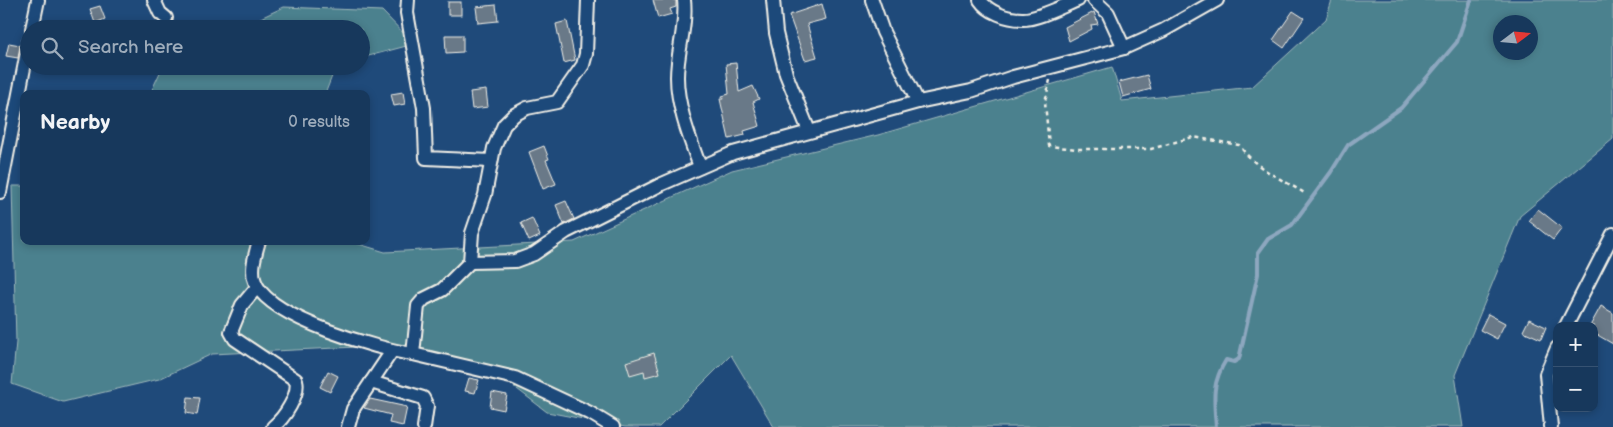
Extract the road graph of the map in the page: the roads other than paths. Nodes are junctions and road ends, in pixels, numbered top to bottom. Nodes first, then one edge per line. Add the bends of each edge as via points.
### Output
1 (38, 0) edge
2 (154, 0) edge
3 (408, 0) edge
4 (588, 0) edge
5 (684, 0) edge
6 (773, 0) edge
7 (872, 0) edge
8 (980, 0) edge
9 (1078, 0) edge
10 (1094, 0) edge
11 (1217, 0) edge
12 (166, 18) dead end
13 (34, 20) edge
14 (1124, 48) junction
15 (23, 75) edge
16 (918, 102) junction
17 (809, 131) junction
18 (491, 161) junction
19 (700, 167) junction
20 (0, 192) edge
21 (1612, 237) edge
22 (258, 245) edge
23 (470, 262) junction
24 (257, 287) junction
25 (1568, 322) edge
26 (392, 351) junction
27 (412, 354) junction
28 (1553, 357) edge
29 (371, 382) junction
30 (595, 422) edge
31 (273, 427) edge
32 (348, 427) edge
33 (424, 427) edge
34 (613, 427) edge
35 (1551, 427) edge

1 - 13 street
2 - 12 street via 160,14
3 - 18 street via 407,13 424,108 426,158
4 - 18 street via 583,65 557,102 527,108 504,125
5 - 19 street via 677,79
6 - 17 street via 776,32 786,74
7 - 16 street via 882,32
8 - 9 street via 984,7 1023,20
10 - 14 street via 1108,13
11 - 14 street
14 - 16 street via 971,91
15 - 20 street
16 - 17 street
17 - 19 street via 732,153
18 - 23 street via 485,195 472,233
19 - 23 street via 566,232 534,254 515,261
21 - 25 street
22 - 24 street via 253,272
23 - 27 street via 442,290 418,306
24 - 26 street via 270,301 310,323
24 - 31 street via 242,306 232,332 235,339 296,380 292,401
26 - 27 street
26 - 29 street
27 - 30 street via 516,378
28 - 35 street via 1546,374
29 - 32 street via 353,409
29 - 33 street via 423,398 427,406
30 - 34 street

